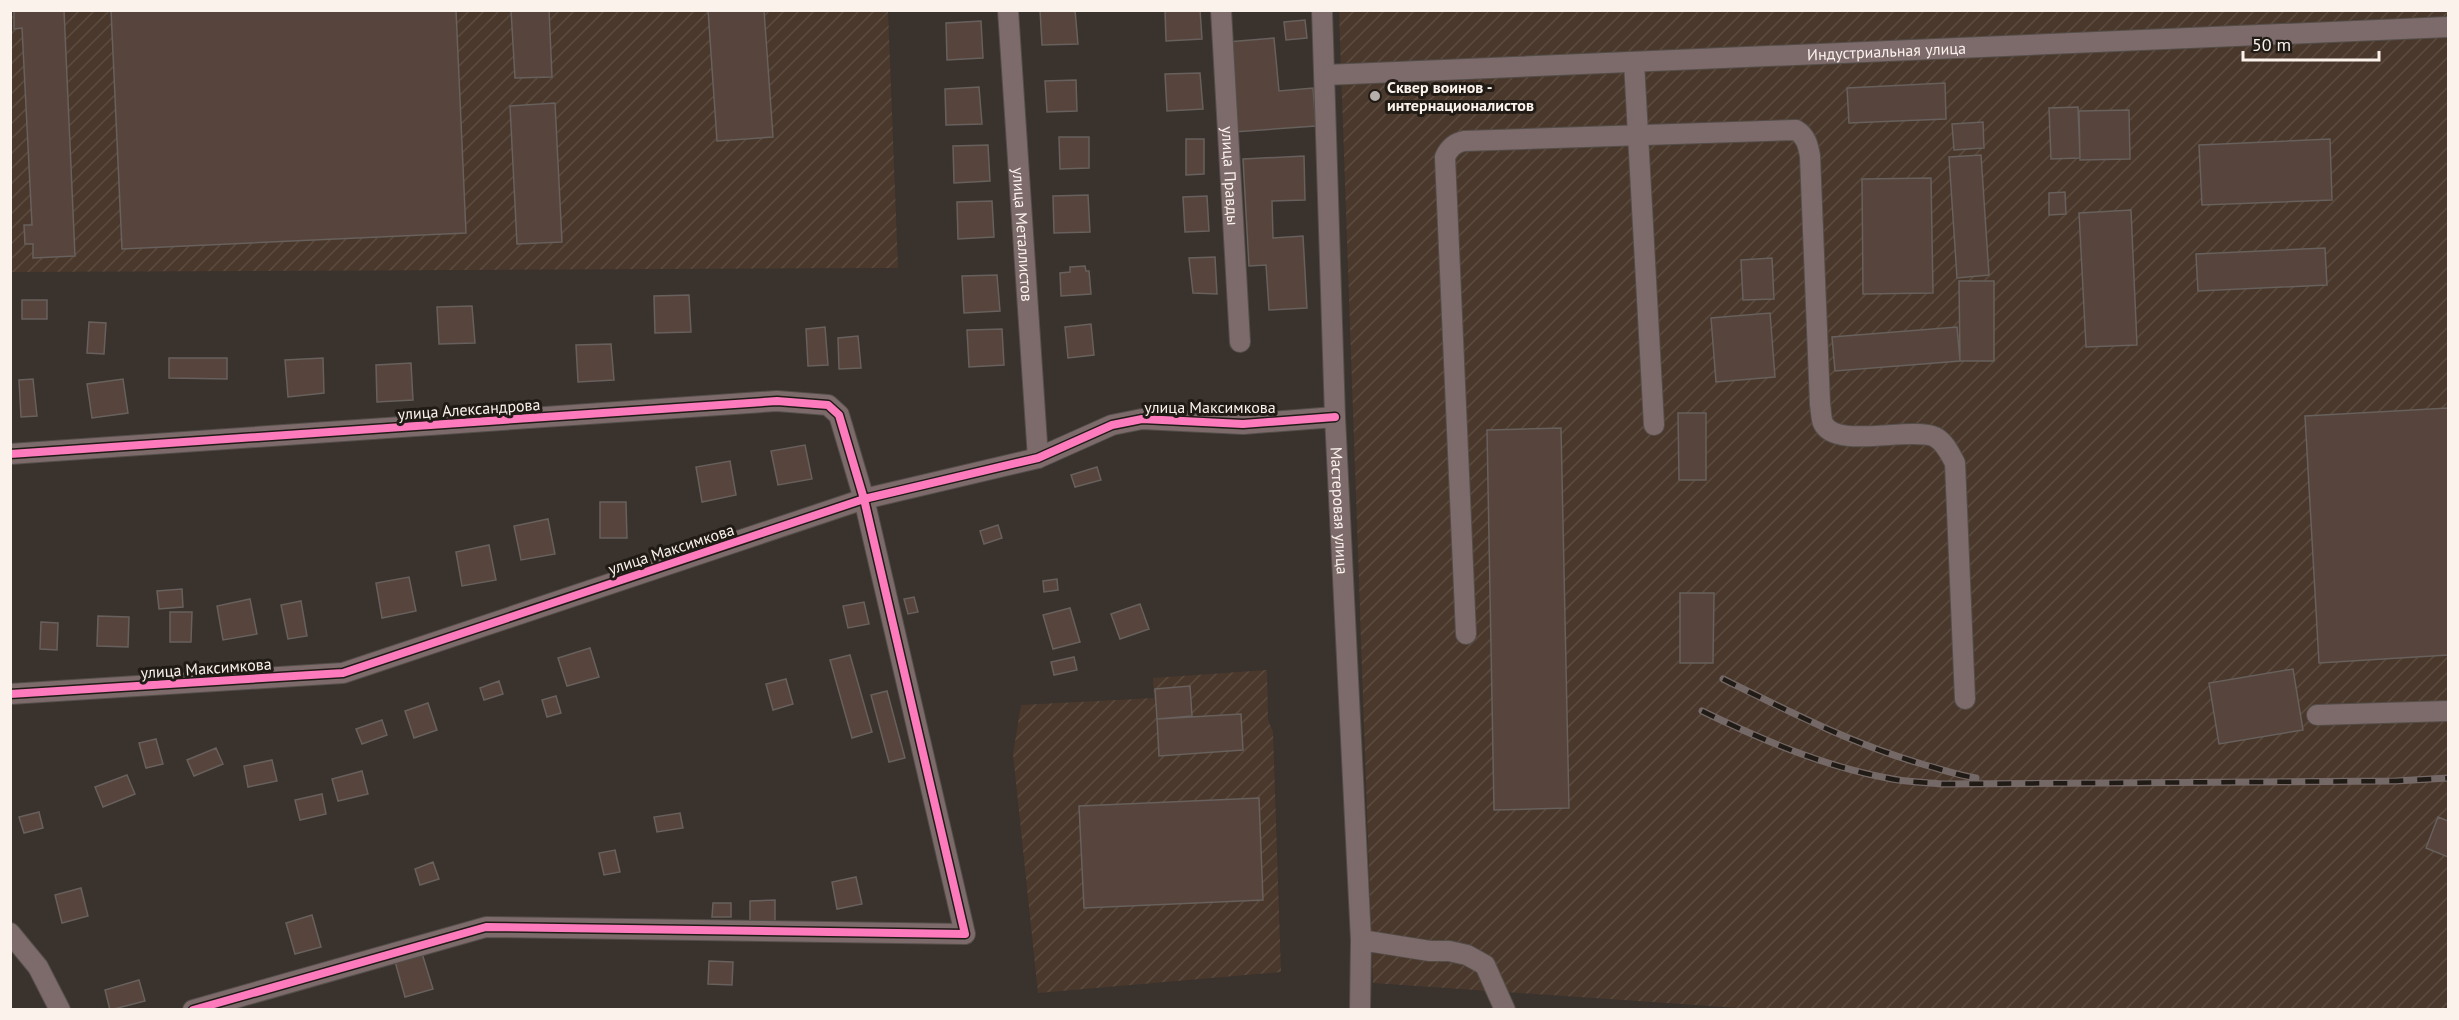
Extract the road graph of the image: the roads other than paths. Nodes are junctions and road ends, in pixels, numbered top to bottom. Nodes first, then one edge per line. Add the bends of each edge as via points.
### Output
1 (1008, 10) edge
2 (1221, 10) edge
3 (1322, 10) edge
4 (2448, 27) edge
5 (1634, 62) junction
6 (1325, 75) junction
7 (1638, 135) junction
8 (1240, 342) dead end
9 (1335, 417) junction
10 (1654, 425) dead end
11 (10, 454) edge
12 (1038, 458) junction
13 (864, 499) junction
14 (1466, 634) dead end
15 (10, 694) edge
16 (1965, 699) dead end
17 (2448, 711) edge
18 (2317, 715) dead end
19 (10, 933) edge
20 (1361, 940) junction
21 (60, 1010) edge
22 (193, 1010) edge
23 (1360, 1010) edge
24 (1505, 1010) edge

1 - 12 street, улица Металлистов
2 - 8 street, улица Правды
3 - 6 street, Мастеровая улица
4 - 5 street, Индустриальная улица
5 - 6 street, Индустриальная улица
5 - 7 street
6 - 9 street, Мастеровая улица
7 - 10 street
7 - 14 street via 1464,141 1451,147 1445,157
7 - 16 street via 1796,130 1802,134 1810,156 1824,423 1832,432 1849,436 1923,434 1937,438 1955,463
9 - 12 street, улица Максимкова via 1243,424 1142,419 1112,425
9 - 20 street, Мастеровая улица
11 - 13 street, улица Александрова via 777,401 828,405 839,415
12 - 13 street, улица Максимкова
13 - 15 street, улица Максимкова via 343,673
13 - 22 street, улица Александрова via 965,934 486,927
17 - 18 street
19 - 21 street via 38,967
20 - 23 street, Мастеровая улица
20 - 24 street via 1467,955 1485,965

